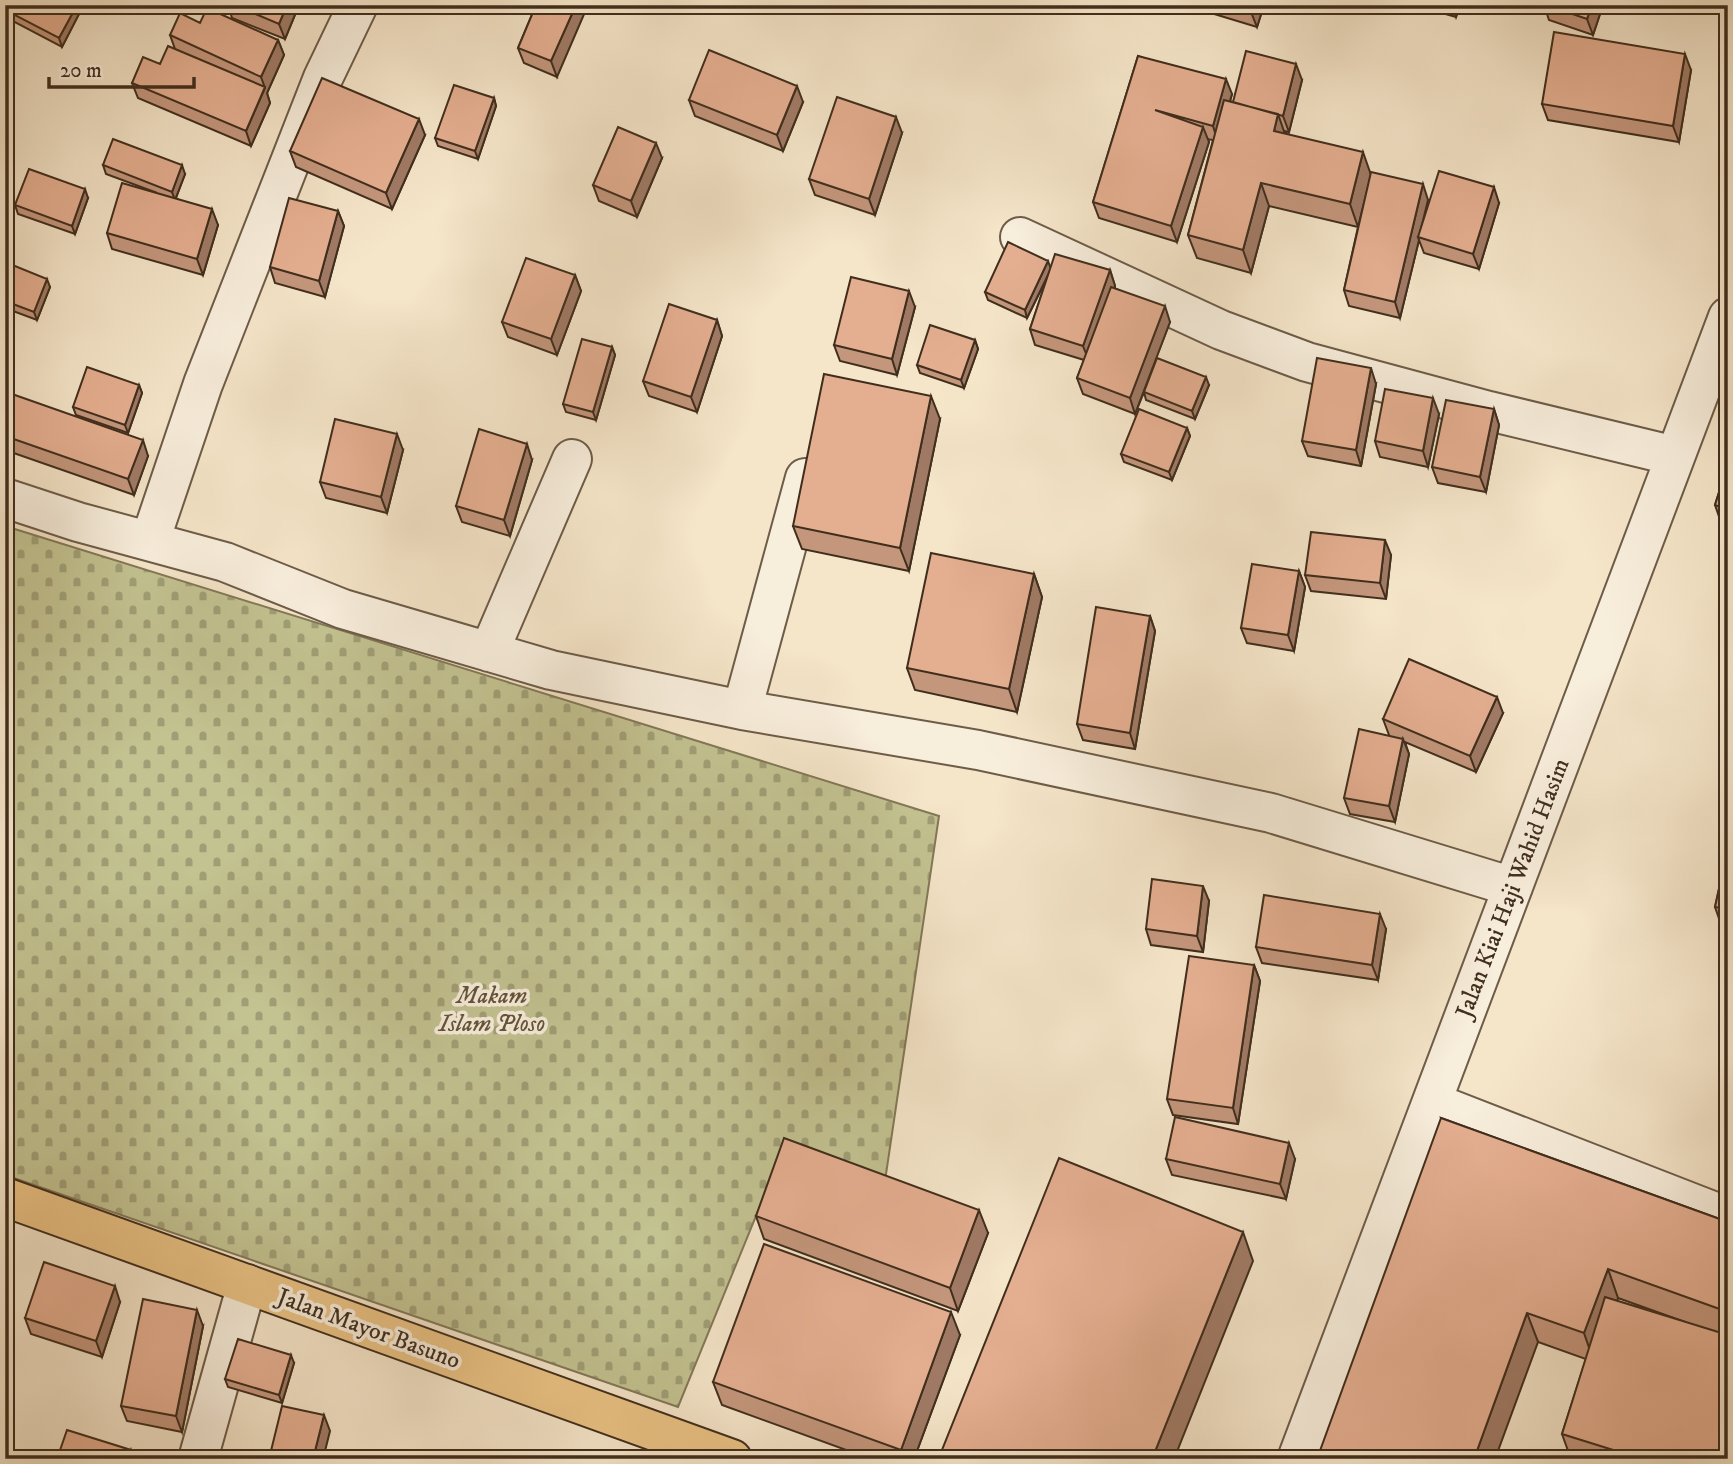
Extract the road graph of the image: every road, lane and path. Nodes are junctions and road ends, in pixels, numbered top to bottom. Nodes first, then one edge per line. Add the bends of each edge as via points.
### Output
1 (358, 5) edge
2 (1020, 237) dead end
3 (1728, 317) edge
4 (1675, 456) junction
5 (572, 459) dead end
6 (806, 478) edge
7 (5, 498) edge
8 (150, 541) junction
9 (489, 652) junction
10 (742, 710) junction
11 (1513, 887) junction
12 (1432, 1102) junction
13 (5, 1197) edge
14 (1728, 1217) edge
15 (247, 1284) junction
16 (198, 1459) edge
17 (732, 1459) edge
18 (1297, 1459) edge

1 - 8 street via 323,78 203,384
2 - 4 street via 1221,330 1307,362
3 - 4 street, Jalan Kiai Haji Wahid Hasim
4 - 11 street, Jalan Kiai Haji Wahid Hasim
5 - 9 street
6 - 10 street
7 - 8 street
8 - 9 street via 225,562 343,609
9 - 10 street via 551,670
10 - 11 street via 978,750 1271,814
11 - 12 street, Jalan Kiai Haji Wahid Hasim
12 - 14 street
12 - 18 street, Jalan Kiai Haji Wahid Hasim
13 - 15 main road, Jalan Mayor Basuno
15 - 16 street
15 - 17 main road, Jalan Mayor Basuno

